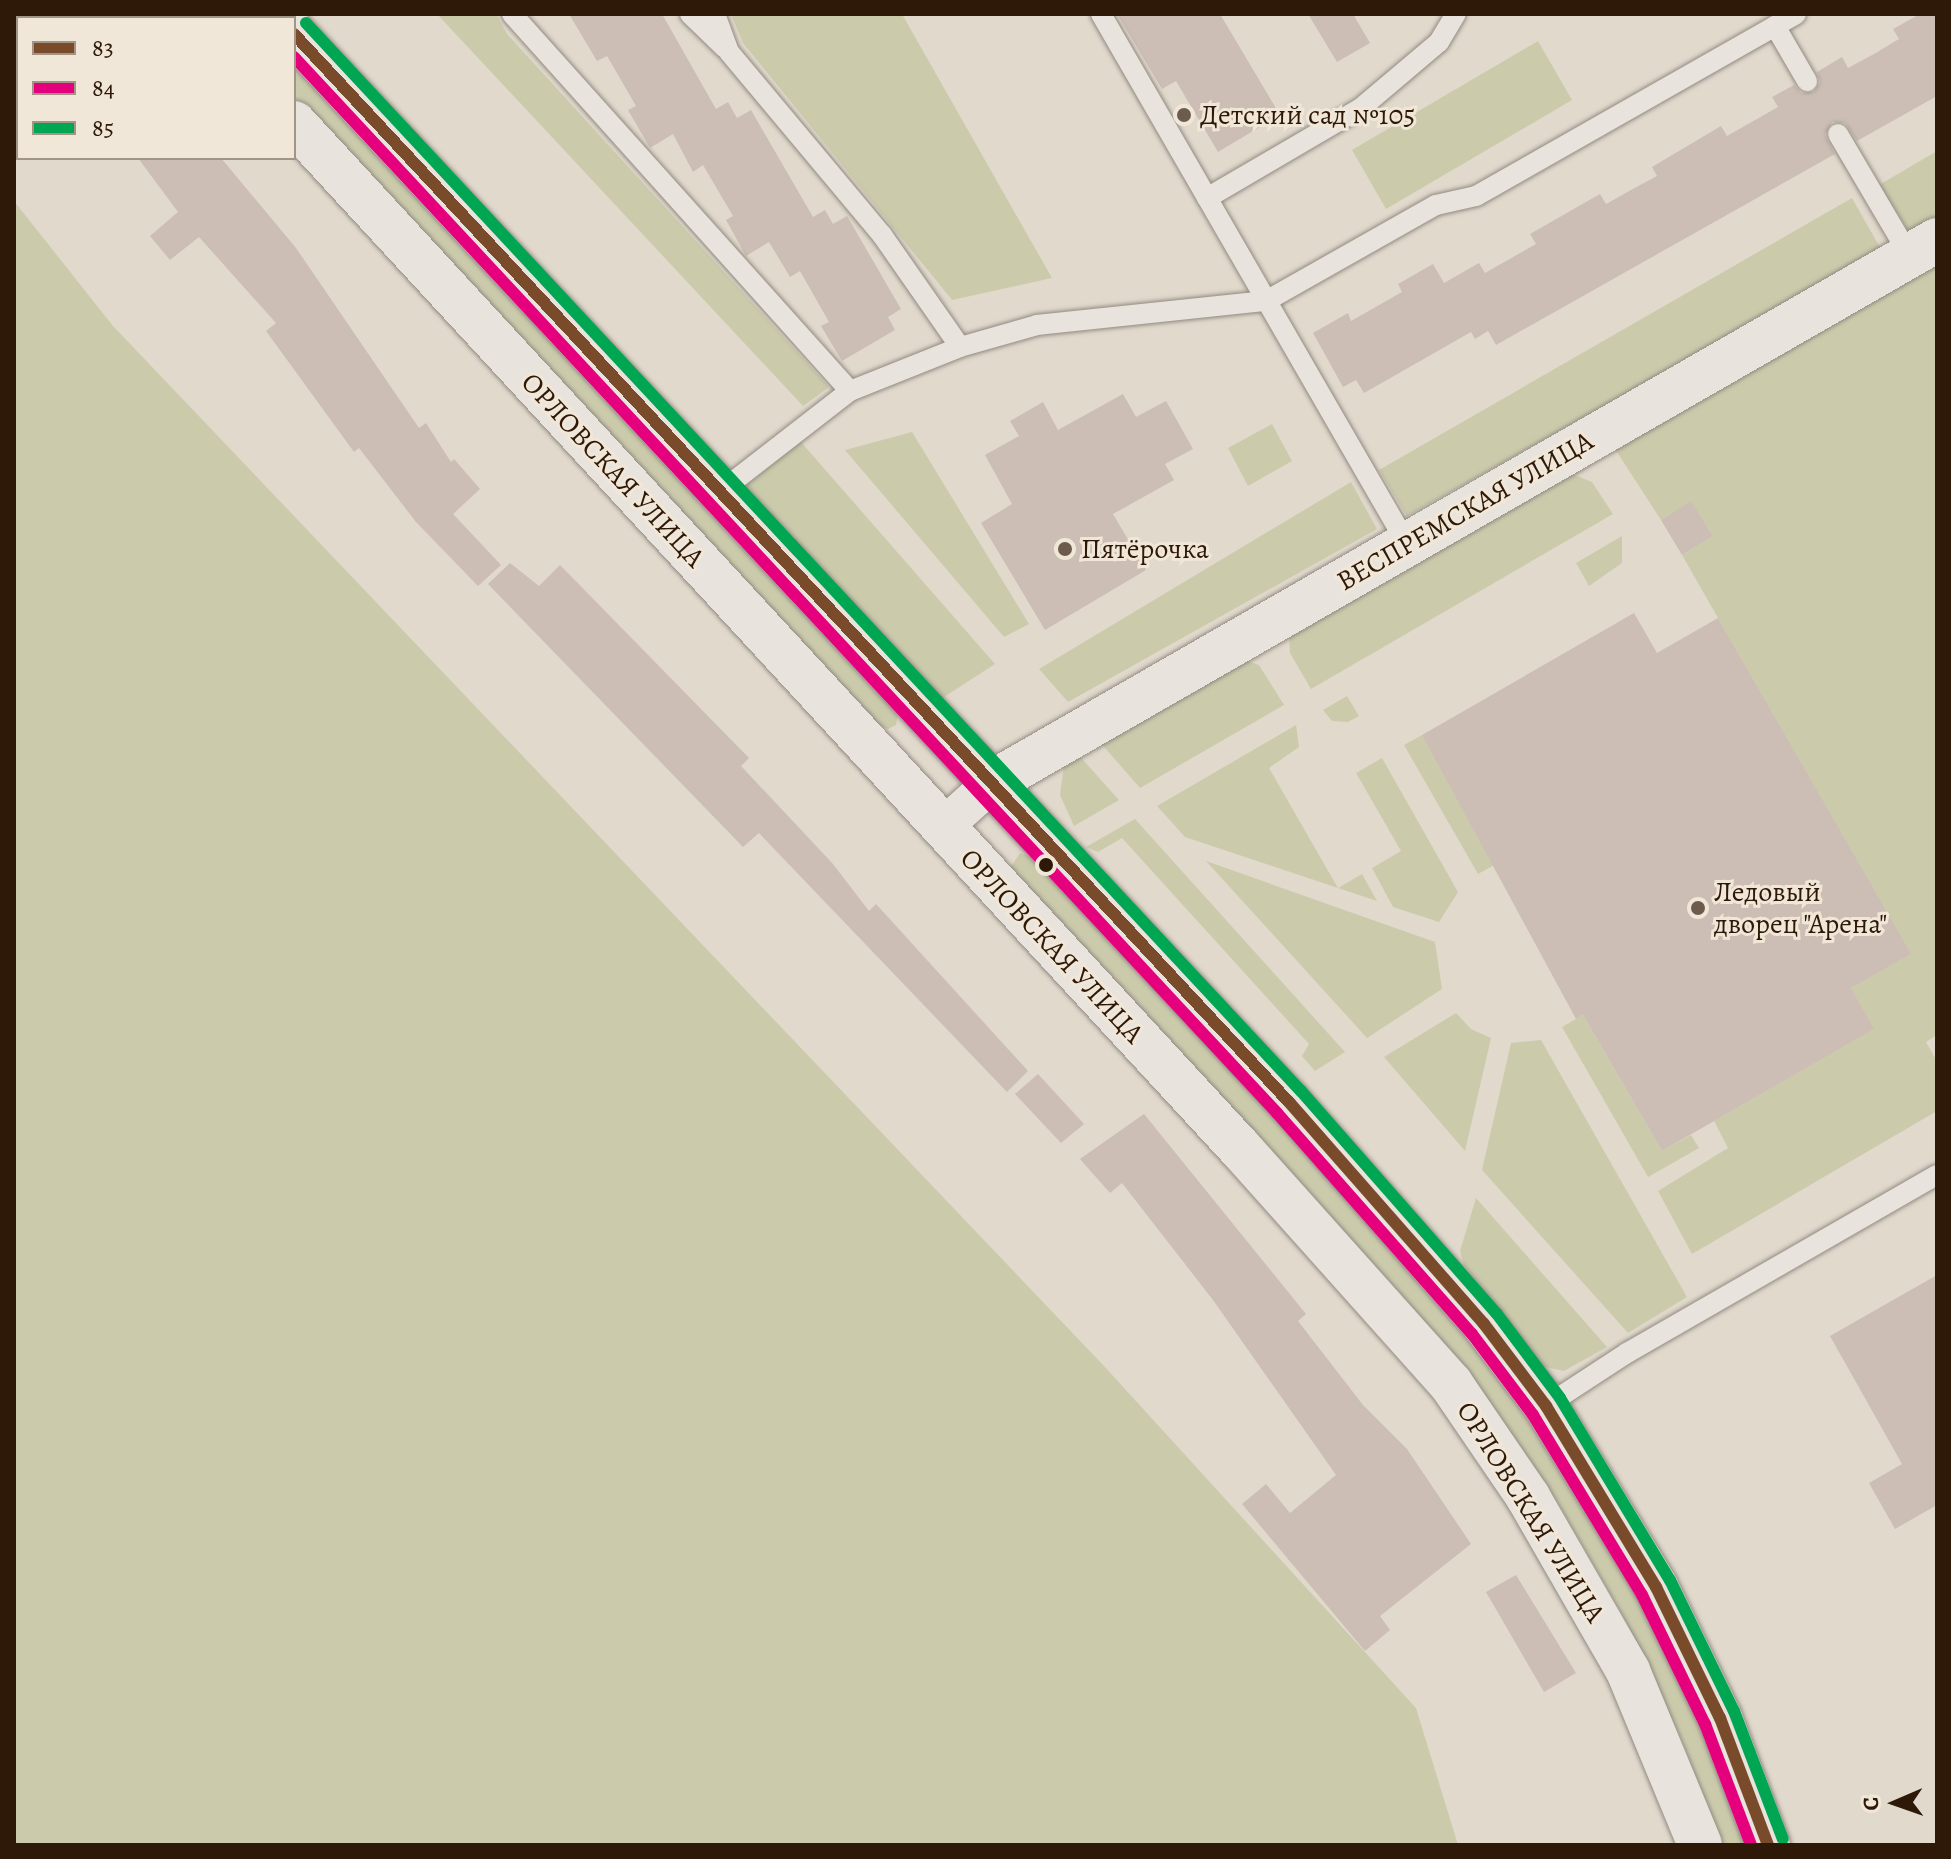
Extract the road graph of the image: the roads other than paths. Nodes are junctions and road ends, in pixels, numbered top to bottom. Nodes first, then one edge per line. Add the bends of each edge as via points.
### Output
1 (512, 14) edge
2 (690, 14) edge
3 (715, 14) edge
4 (1101, 14) edge
5 (1456, 14) edge
6 (1796, 14) edge
7 (1775, 26) junction
8 (296, 36) edge
9 (729, 52) junction
10 (1807, 81) dead end
11 (296, 125) edge
12 (1838, 134) dead end
13 (1207, 198) junction
14 (1923, 248) edge
15 (1266, 301) junction
16 (960, 347) junction
17 (850, 391) junction
18 (721, 491) junction
19 (1407, 544) junction
20 (993, 782) junction
21 (942, 828) junction
22 (1937, 1175) edge
23 (1546, 1406) junction
24 (1700, 1845) edge
25 (1768, 1845) edge

1 - 17 lane
2 - 9 lane
3 - 9 lane
4 - 13 lane
5 - 13 lane via 1439,42 1361,108
6 - 7 lane
7 - 10 lane
7 - 15 lane via 1476,196 1436,205
8 - 18 street
9 - 16 lane via 882,235
11 - 21 street, ОРЛОВСКАЯ УЛИЦА
12 - 14 lane
13 - 15 lane
14 - 19 street, ВЕСПРЕМСКАЯ УЛИЦА
15 - 16 lane via 1037,325
15 - 19 lane
16 - 17 lane
17 - 18 lane
18 - 20 street
19 - 20 street, ВЕСПРЕМСКАЯ УЛИЦА
20 - 21 street
20 - 23 street via 1289,1102 1484,1324
21 - 24 street, ОРЛОВСКАЯ УЛИЦА via 1451,1384 1528,1497 1628,1671
22 - 23 lane via 1627,1353
23 - 25 street via 1656,1587 1720,1718

